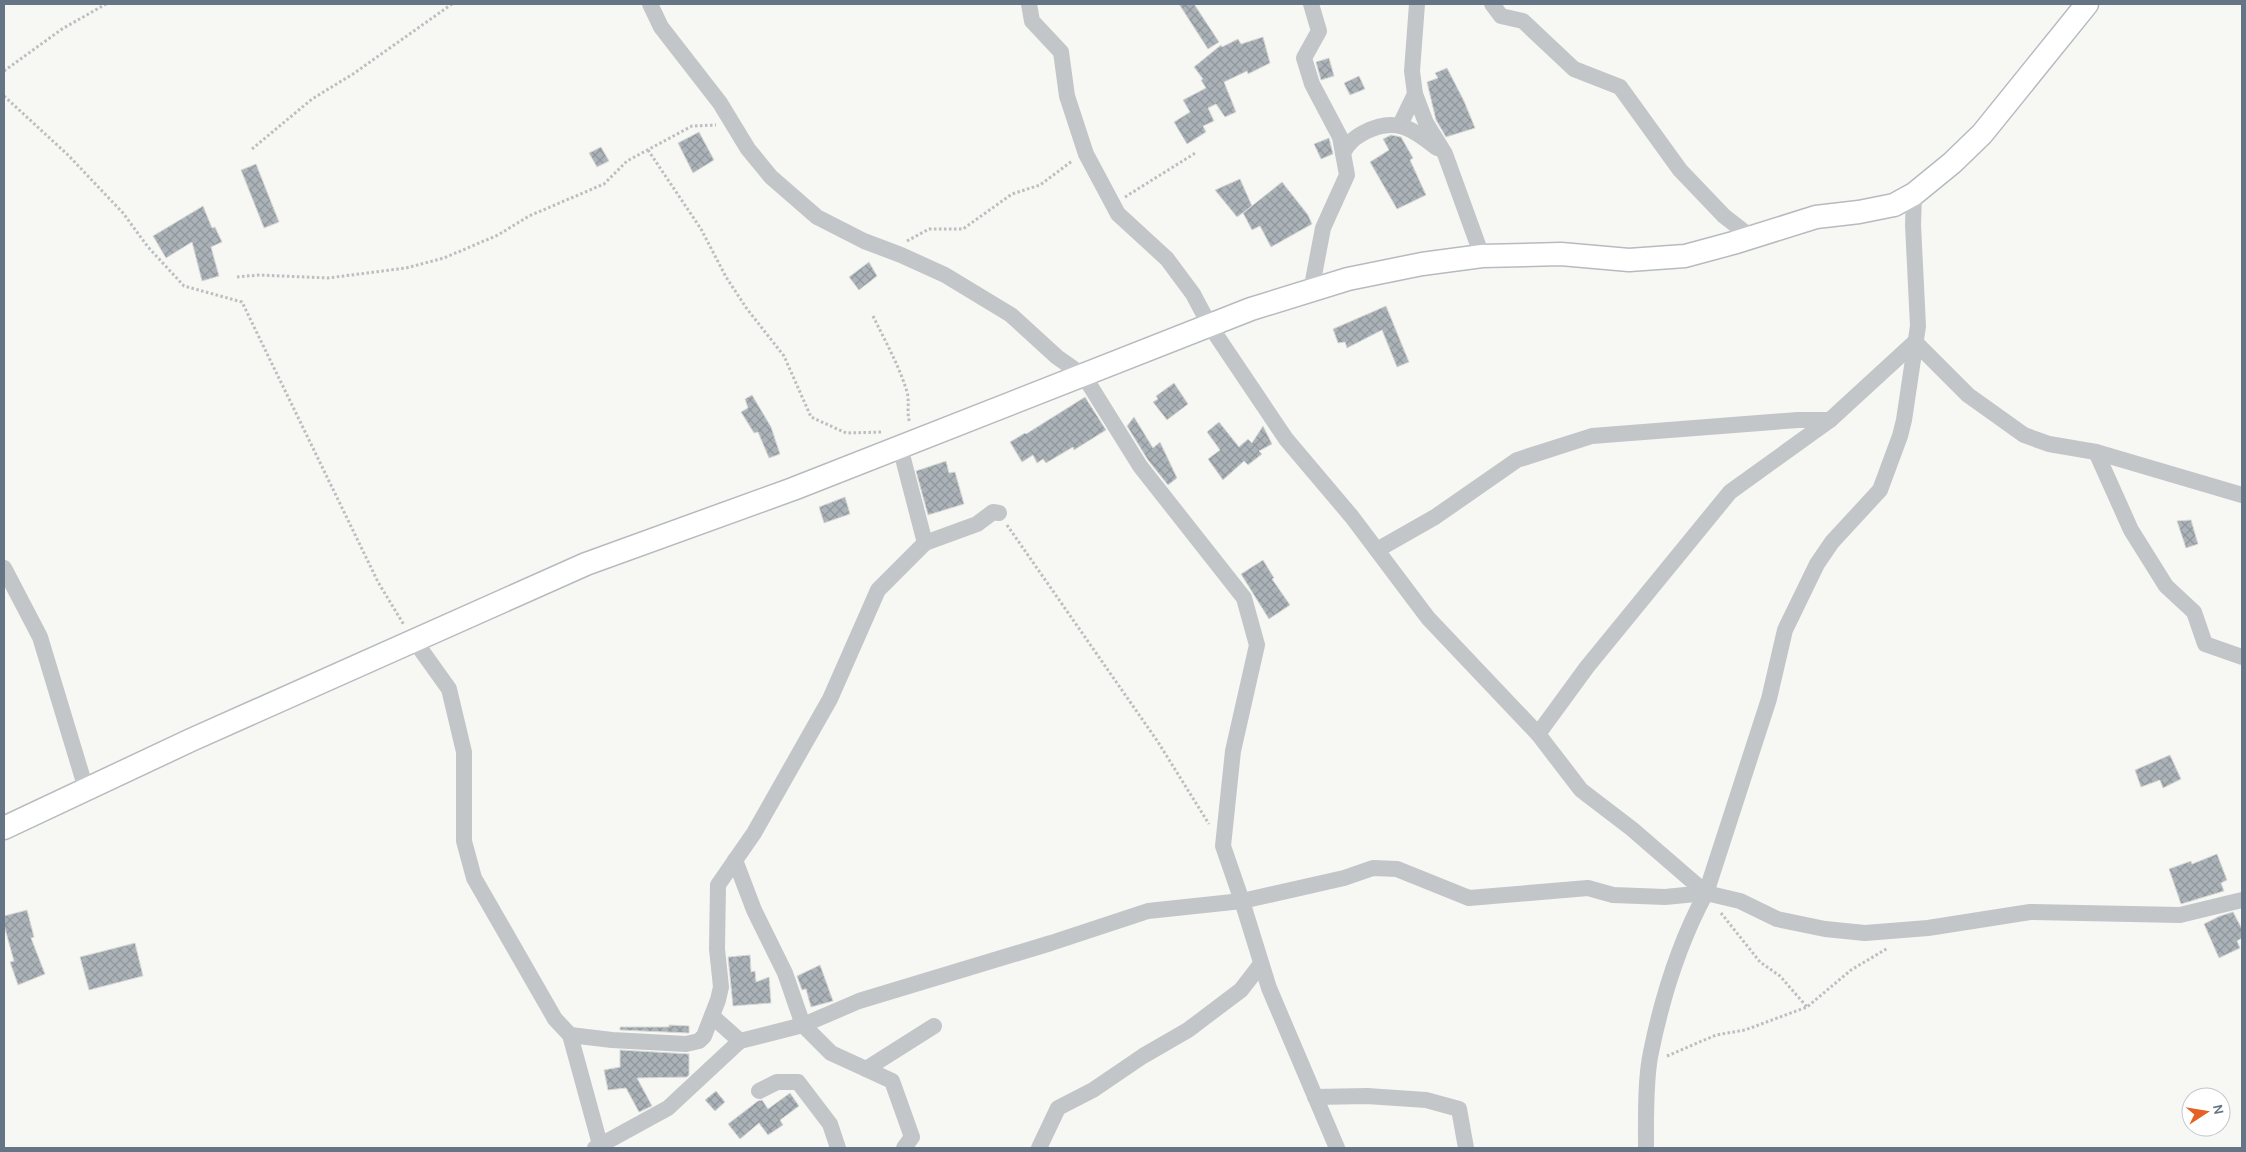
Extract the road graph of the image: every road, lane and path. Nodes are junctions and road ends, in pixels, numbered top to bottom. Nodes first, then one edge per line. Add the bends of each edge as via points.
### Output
1 (106, 4) edge
2 (452, 4) edge
3 (650, 4) edge
4 (1029, 4) edge
5 (1311, 4) edge
6 (1417, 4) edge
7 (1492, 4) edge
8 (2088, 4) edge
9 (4, 71) edge
10 (1414, 94) junction
11 (4, 96) edge
12 (1400, 125) junction
13 (741, 138) junction
14 (252, 149) dead end
15 (648, 150) junction
16 (1196, 152) dead end
17 (1086, 154) junction
18 (1343, 154) junction
19 (1444, 154) junction
20 (1914, 194) junction
21 (1112, 205) junction
22 (1751, 237) junction
23 (901, 255) junction
24 (1482, 256) junction
25 (237, 277) dead end
26 (1311, 291) junction
27 (873, 316) dead end
28 (1210, 326) junction
29 (1915, 342) junction
30 (1084, 376) junction
31 (1830, 420) junction
32 (900, 440) junction
33 (2096, 452) junction
34 (2242, 495) edge
35 (999, 513) joint
36 (925, 543) junction
37 (1377, 550) junction
38 (4, 568) edge
39 (414, 640) junction
40 (2242, 657) edge
41 (1538, 734) junction
42 (86, 790) junction
43 (4, 828) edge
44 (1223, 846) junction
45 (735, 860) junction
46 (1706, 893) junction
47 (2242, 900) edge
48 (1242, 901) junction
49 (1912, 929) junction
50 (1261, 964) junction
51 (1807, 1007) junction
52 (712, 1016) junction
53 (803, 1025) junction
54 (934, 1026) dead end
55 (570, 1034) junction
56 (740, 1041) junction
57 (1649, 1064) junction
58 (866, 1069) junction
59 (759, 1091) dead end
60 (1315, 1097) junction
61 (598, 1147) edge
62 (838, 1148) edge
63 (904, 1148) edge
64 (1038, 1148) edge
65 (1337, 1148) edge
66 (1466, 1148) edge
67 (1646, 1148) edge

1 - 9 path via 62,29
2 - 14 path via 312,99
3 - 13 street via 661,27 720,103
4 - 17 street via 1032,21 1061,52 1067,96
5 - 18 street via 1319,31 1304,58 1312,84 1340,137
6 - 10 street via 1412,71
7 - 22 street via 1501,16 1523,20 1574,69 1620,87 1680,170 1724,216
8 - 20 street via 1982,134
10 - 12 street
10 - 19 street
11 - 39 path via 68,155 123,213 148,247 184,286 242,302 378,582
12 - 18 street via 1378,125 1350,141
12 - 19 street via 1417,132
13 - 15 path via 716,125 692,126
13 - 23 street via 771,177 817,217
15 - 25 path via 627,161 604,184 444,258 406,268 328,278
15 - 32 path via 747,309 784,356 811,417 846,433
16 - 21 path
17 - 21 street
17 - 23 path via 1040,185 1012,194 963,229 929,229 909,239
18 - 26 street via 1347,175 1322,228
19 - 24 street
20 - 22 street via 1894,205 1816,217
20 - 29 street via 1918,326
21 - 28 street via 1167,259 1193,294
22 - 24 street via 1685,256 1638,259 1561,254
23 - 30 street via 945,275 1011,315 1057,357
24 - 26 street via 1348,279
26 - 28 street via 1251,309
27 - 32 path via 898,366 908,395 908,418
28 - 30 street
28 - 37 street via 1286,440
29 - 31 street
29 - 33 street via 1968,395 2024,435 2049,444
29 - 46 street via 1904,420 1880,490 1832,542 1817,564 1785,630 1769,699
30 - 32 street
30 - 44 street via 1140,466 1244,598 1257,645 1233,751
31 - 37 street via 1592,436 1517,460 1435,517
31 - 41 street via 1730,492 1587,667
32 - 36 street
32 - 39 street via 784,492 586,564
33 - 34 street
33 - 40 street via 2131,530 2166,586 2194,612 2205,644
35 - 36 street via 992,512 977,524
35 - 44 path via 1158,742
36 - 45 street via 878,590 830,699 754,833
37 - 41 street via 1428,618
38 - 42 street via 40,637
39 - 42 street
39 - 55 street via 448,689 464,752 464,841 474,878 555,1018
41 - 46 street via 1581,790
42 - 43 street
44 - 48 street
45 - 52 street via 718,885 717,949 721,987
45 - 53 street via 754,910 785,973
46 - 48 street via 1665,897 1613,895 1588,888 1469,898 1397,870 1373,868 1344,878
46 - 49 street via 1740,901 1777,919 1825,929 1865,933
46 - 51 path via 1760,962 1780,976
46 - 57 street via 1692,918 1668,988
47 - 49 street via 2180,915 2030,912
48 - 50 street
48 - 53 street via 1148,911 859,1001
49 - 51 path via 1851,970
50 - 60 street
50 - 64 street via 1241,990 1188,1030 1093,1090 1058,1108
51 - 57 path via 1745,1030 1716,1035
52 - 55 street via 704,1036 699,1041 686,1044
52 - 56 street
53 - 56 street
53 - 58 street via 831,1053
54 - 58 street
55 - 61 street
56 - 61 street via 668,1108
57 - 67 street
58 - 63 street via 892,1081 912,1137
59 - 62 street via 777,1082 798,1082 830,1124
60 - 65 street
60 - 66 street via 1426,1100 1459,1109

